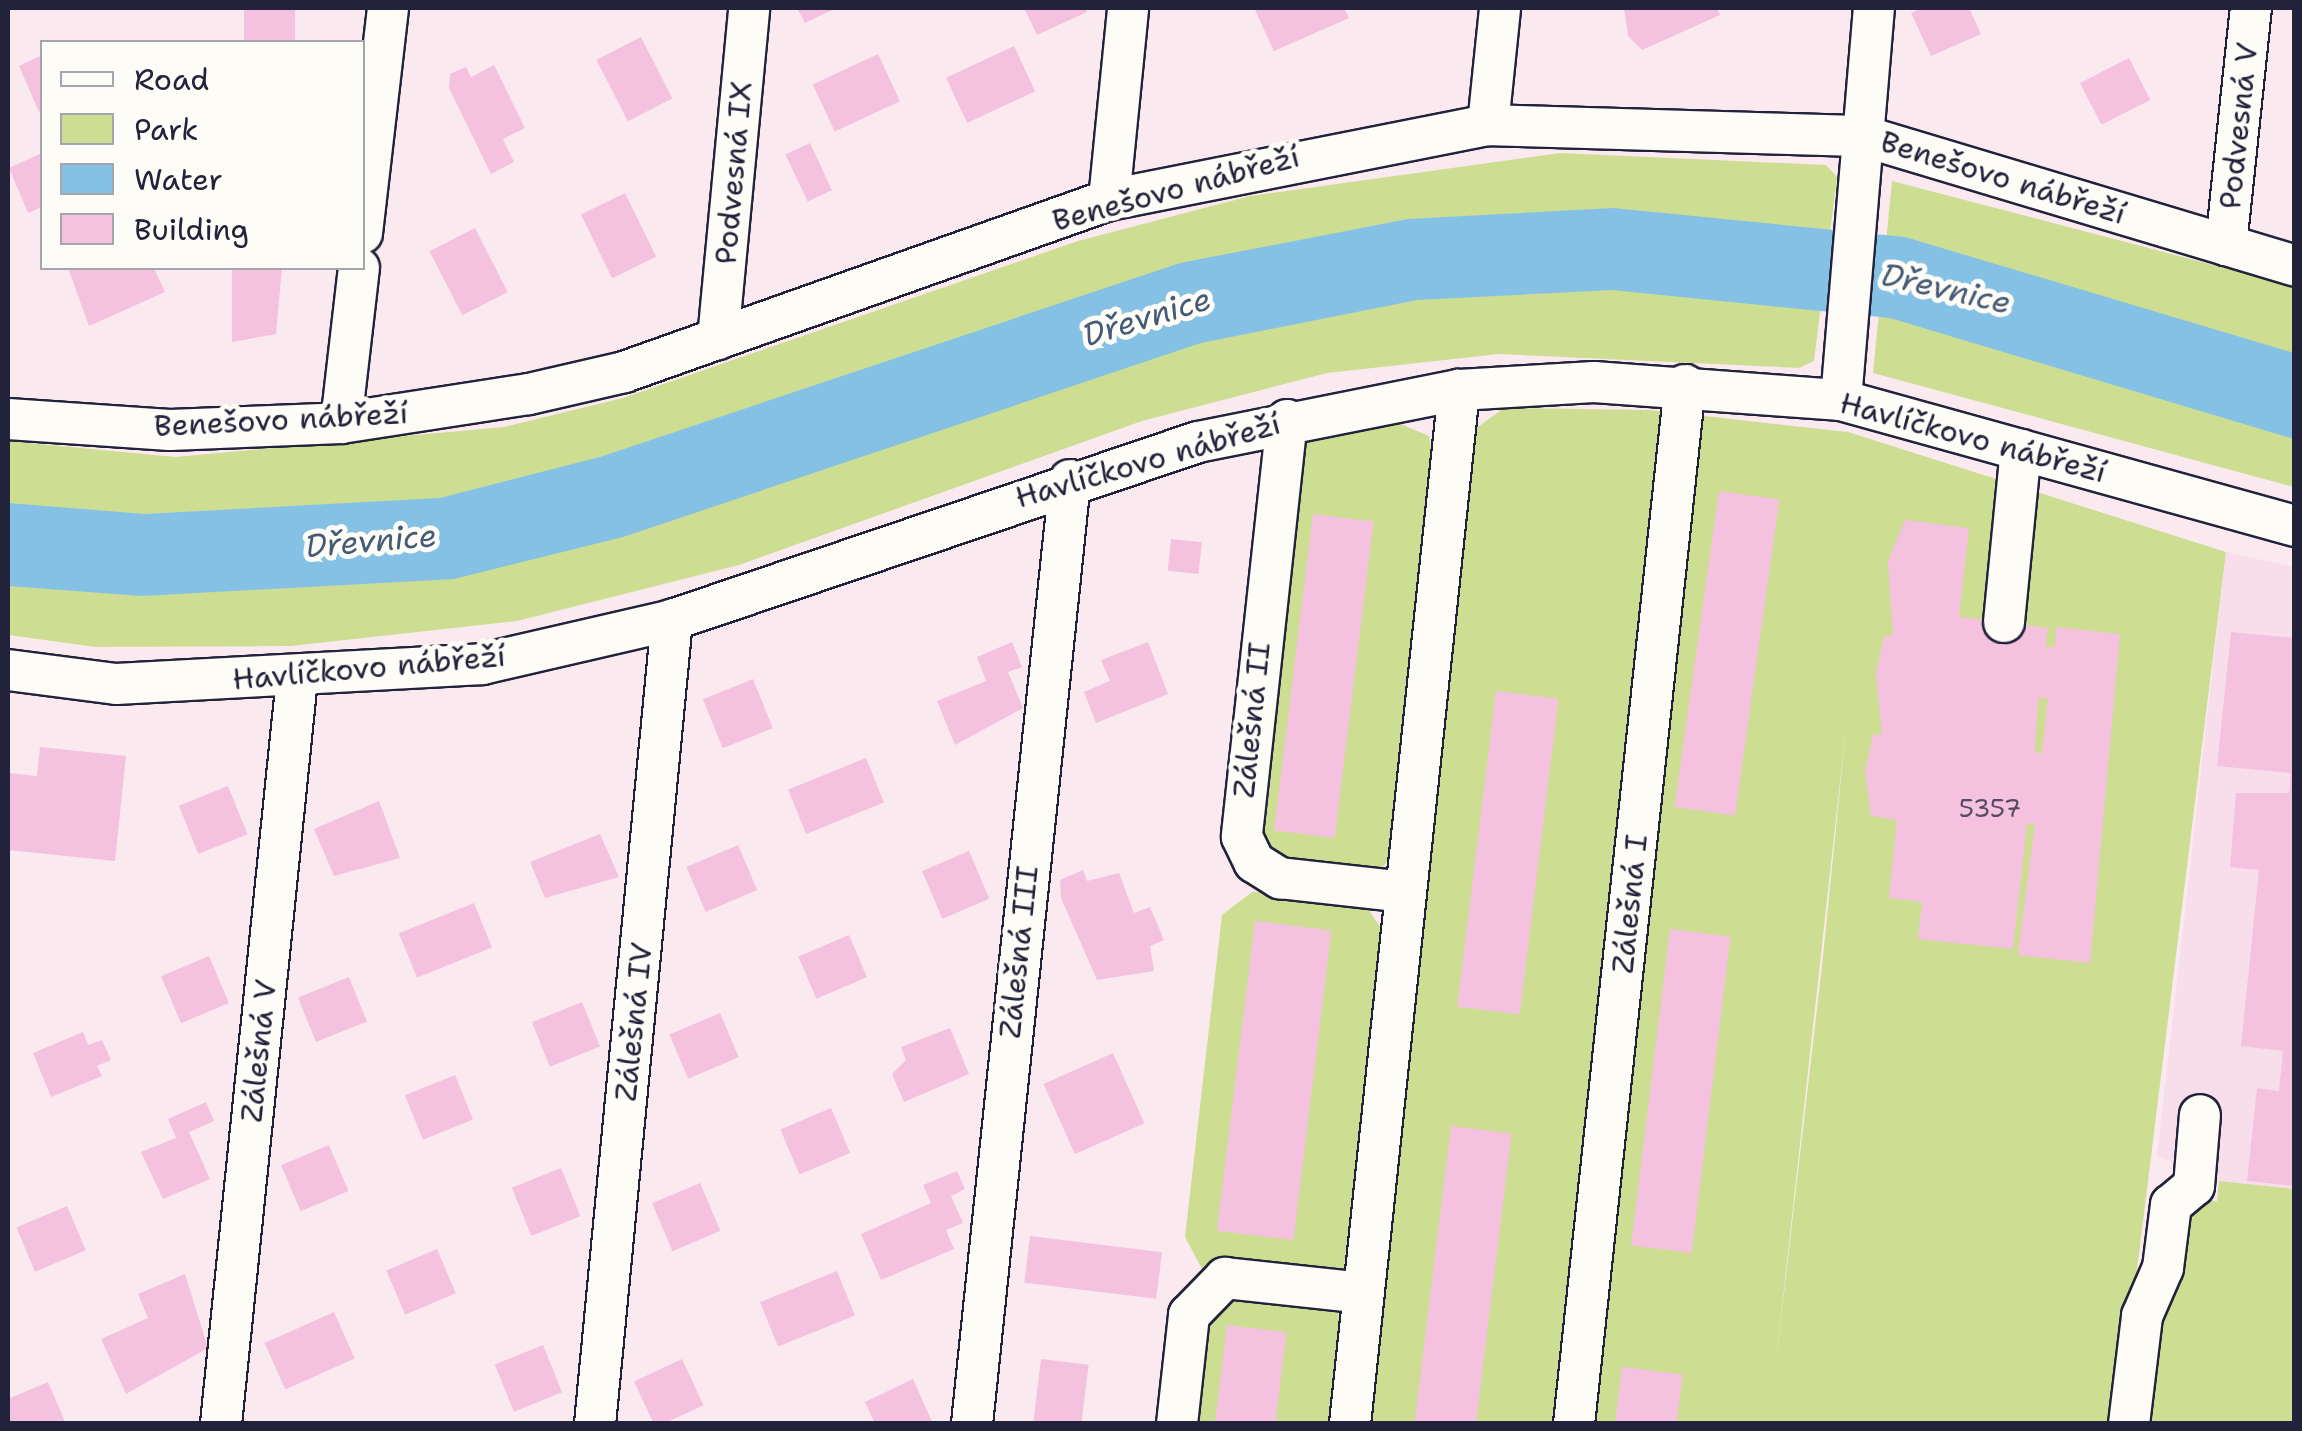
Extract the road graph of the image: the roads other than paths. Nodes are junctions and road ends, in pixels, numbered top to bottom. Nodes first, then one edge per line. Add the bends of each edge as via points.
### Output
1 (388, 8) edge
2 (748, 8) edge
3 (1128, 8) edge
4 (1500, 8) edge
5 (1874, 8) edge
6 (2252, 8) edge
7 (1488, 125) junction
8 (1863, 136) junction
9 (1109, 200) junction
10 (365, 208) edge
11 (2226, 246) junction
12 (2294, 266) edge
13 (359, 270) edge
14 (718, 339) junction
15 (1842, 384) junction
16 (1686, 385) junction
17 (1459, 390) junction
18 (8, 418) edge
19 (1287, 420) junction
20 (341, 423) junction
21 (2021, 450) junction
22 (1070, 480) junction
23 (2294, 526) edge
24 (672, 620) junction
25 (2004, 622) dead end
26 (8, 670) edge
27 (296, 679) junction
28 (1404, 892) junction
29 (2200, 1115) dead end
30 (1364, 1292) junction
31 (221, 1424) edge
32 (595, 1424) edge
33 (972, 1424) edge
34 (1177, 1424) edge
35 (1350, 1424) edge
36 (1574, 1424) edge
37 (2129, 1424) edge

1 - 10 street
2 - 14 street, Podvesná IX
3 - 9 street
4 - 7 street
5 - 8 street
6 - 11 street, Podvesná V
7 - 8 street, Benešovo nábřeží
7 - 9 street, Benešovo nábřeží
8 - 11 street, Benešovo nábřeží
8 - 15 street
9 - 14 street, Benešovo nábřeží
11 - 12 street, Benešovo nábřeží
13 - 20 street
14 - 20 street, Benešovo nábřeží via 529,394
15 - 16 street, Havlíčkovo nábřeží
15 - 21 street, Havlíčkovo nábřeží
16 - 17 street, Havlíčkovo nábřeží
16 - 36 street, Zálešná I
17 - 19 street, Havlíčkovo nábřeží
17 - 28 street
18 - 20 street, Benešovo nábřeží via 170,430
19 - 22 street, Havlíčkovo nábřeží
19 - 28 street, Zálešná II via 1242,837 1254,862 1280,878
21 - 23 street, Havlíčkovo nábřeží
21 - 25 street
22 - 24 street, Havlíčkovo nábřeží
22 - 33 street, Zálešná III
24 - 27 street, Havlíčkovo nábřeží via 482,664
24 - 32 street, Zálešná IV
26 - 27 street, Havlíčkovo nábřeží via 116,684
27 - 31 street, Zálešná V
28 - 30 street
29 - 37 street via 2194,1186 2171,1206 2164,1268 2142,1316
30 - 34 street via 1226,1278 1189,1314
30 - 35 street

